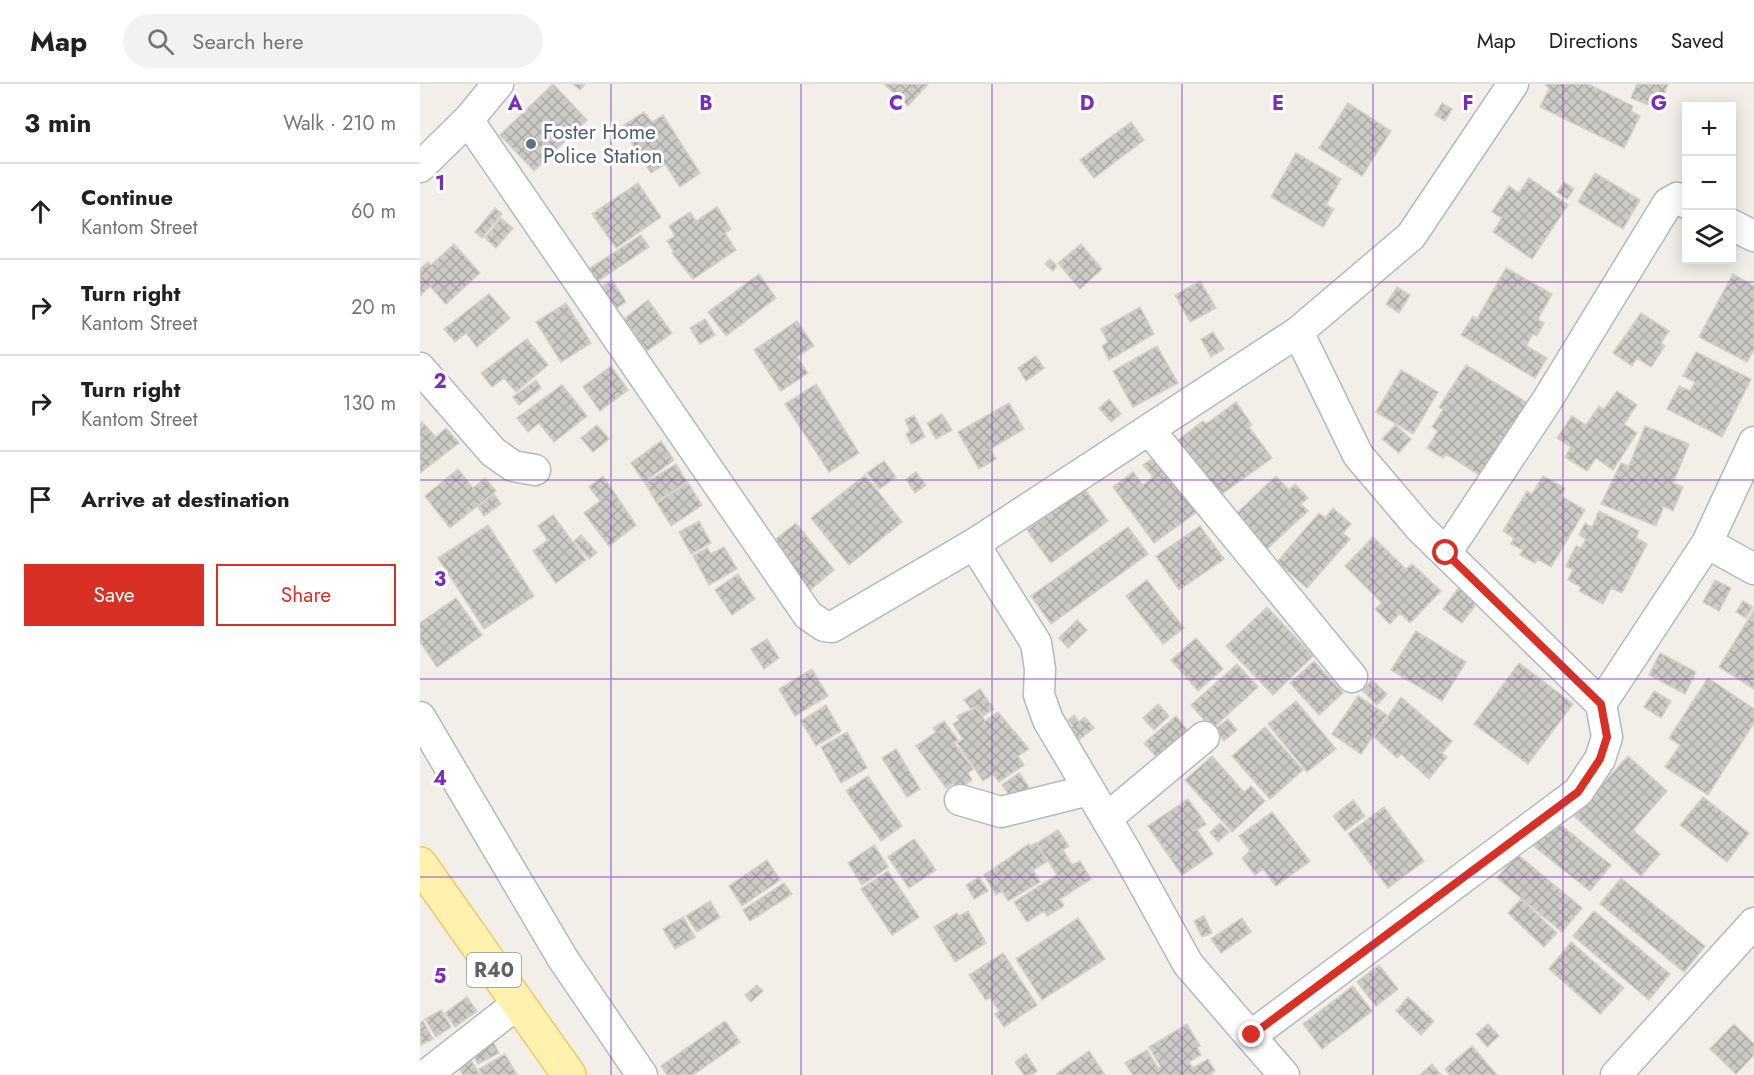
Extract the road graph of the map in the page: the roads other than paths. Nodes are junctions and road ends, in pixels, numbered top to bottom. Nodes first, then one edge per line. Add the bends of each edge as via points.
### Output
1 (498, 84) edge
2 (1513, 84) edge
3 (468, 120) junction
4 (420, 167) edge
5 (1682, 201) edge
6 (1736, 227) edge
7 (1754, 236) edge
8 (1298, 332) junction
9 (420, 368) edge
10 (1150, 431) junction
11 (1754, 442) edge
12 (535, 470) dead end
13 (1707, 543) junction
14 (974, 544) junction
15 (1446, 553) junction
16 (1754, 569) edge
17 (1352, 677) dead end
18 (1601, 704) junction
19 (420, 717) edge
20 (1204, 737) dead end
21 (1089, 790) junction
22 (960, 800) dead end
23 (1107, 818) junction
24 (420, 864) edge
25 (1754, 922) edge
26 (517, 1004) junction
27 (1252, 1035) junction
28 (426, 1075) edge
29 (569, 1075) edge
30 (642, 1075) edge
31 (1284, 1075) edge
32 (1616, 1075) edge

1 - 3 street
2 - 8 street via 1411,236
3 - 4 street
3 - 14 street via 807,615 832,627
5 - 15 street via 1677,198 1668,202 1546,402
6 - 7 street
8 - 10 street
8 - 15 street via 1353,448
9 - 12 street via 493,452 513,466
10 - 14 street
10 - 17 street
11 - 13 street
13 - 16 street
13 - 18 street
14 - 21 street via 1036,644 1039,694 1047,720
15 - 18 street
18 - 27 street via 1607,737 1600,759 1578,792
19 - 30 street via 563,959
20 - 23 street
21 - 22 street via 1001,812
21 - 23 street
23 - 27 street via 1188,964
24 - 26 main road, R40
25 - 32 street
26 - 28 street
26 - 29 main road, R40
27 - 31 street

